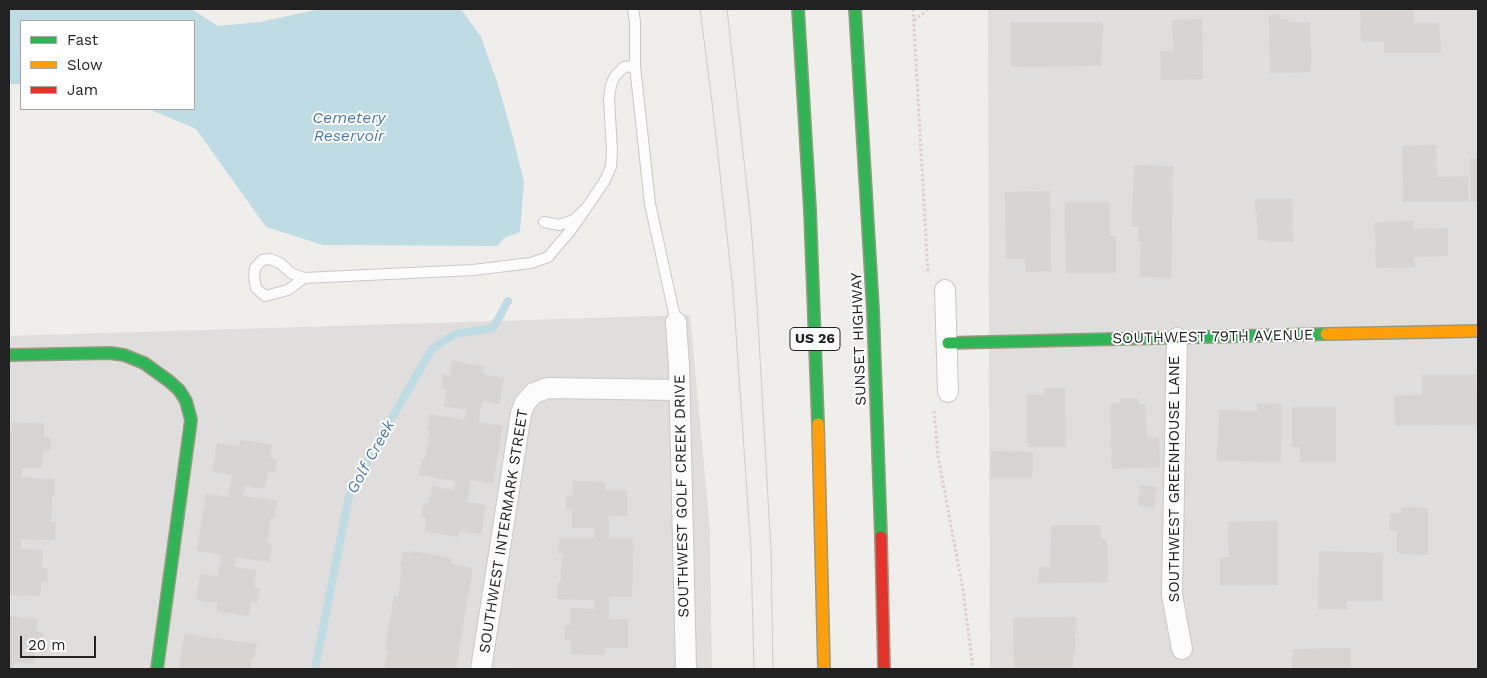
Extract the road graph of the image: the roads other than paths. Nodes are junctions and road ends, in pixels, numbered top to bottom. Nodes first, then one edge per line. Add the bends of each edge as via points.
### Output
1 (633, 9) edge
2 (798, 9) edge
3 (855, 9) edge
4 (635, 66) junction
5 (587, 207) junction
6 (544, 222) dead end
7 (304, 278) junction
8 (944, 290) dead end
9 (676, 322) joint
10 (1478, 331) edge
11 (1176, 338) junction
12 (948, 343) junction
13 (9, 356) edge
14 (679, 390) junction
15 (948, 392) dead end
16 (1182, 649) dead end
17 (157, 669) edge
18 (481, 669) edge
19 (686, 669) edge
20 (824, 669) edge
21 (884, 669) edge

1 - 4 lane
2 - 20 main road, US 26 via 810,210
3 - 21 main road, SUNSET HIGHWAY via 873,310
4 - 5 lane via 624,67 611,85 611,167
4 - 9 lane via 650,204
5 - 6 lane via 574,220 559,225
5 - 7 lane via 548,257 531,263 473,270
7 - 7 lane via 270,259 262,260 255,268 256,288 265,296 288,290
8 - 12 street
9 - 14 street, SOUTHWEST GOLF CREEK DRIVE
10 - 11 main road, SOUTHWEST 79TH AVENUE
11 - 12 main road, SOUTHWEST 79TH AVENUE
11 - 16 street, SOUTHWEST GREENHOUSE LANE via 1172,595
12 - 15 street
13 - 17 main road via 124,355 144,363 169,381 186,401 191,420
14 - 18 street, SOUTHWEST INTERMARK STREET via 548,388 537,391 527,400 521,413
14 - 19 street, SOUTHWEST GOLF CREEK DRIVE

